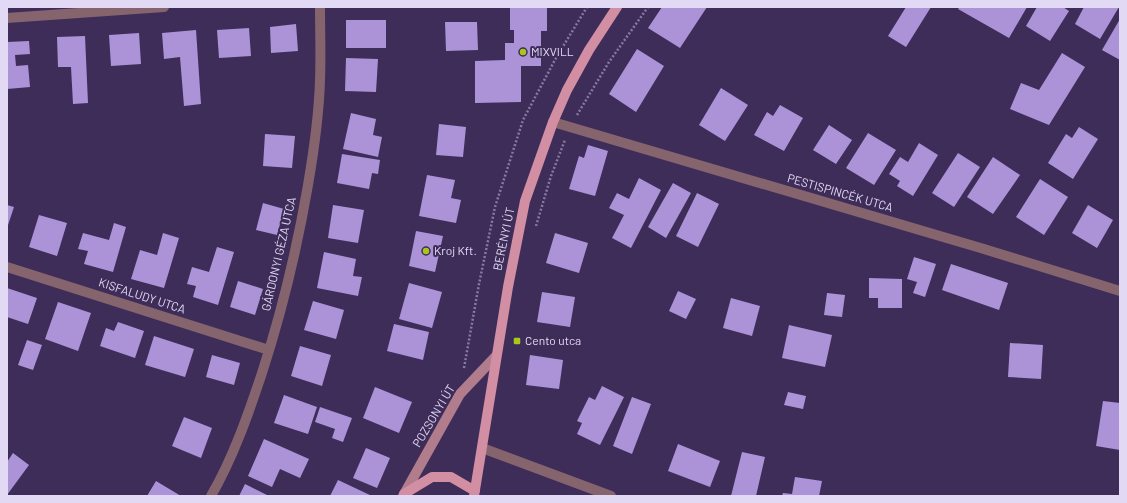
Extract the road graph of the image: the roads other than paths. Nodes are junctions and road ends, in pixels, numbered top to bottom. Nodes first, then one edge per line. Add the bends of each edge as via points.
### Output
1 (164, 7) edge
2 (320, 7) edge
3 (617, 7) edge
4 (7, 18) edge
5 (553, 122) junction
6 (7, 267) edge
7 (1120, 291) edge
8 (269, 350) junction
9 (496, 356) junction
10 (482, 448) junction
11 (474, 494) edge
12 (404, 495) edge
13 (211, 496) edge
14 (611, 496) edge

1 - 4 street
2 - 8 street, GÁRDONYI GÉZA UTCA via 320,80 310,170 294,259
3 - 5 main road, BERÉNYI ÚT via 589,50
5 - 7 street, PESTISPINCÉK UTCA
5 - 9 main road, BERÉNYI ÚT via 525,201
6 - 8 street, KISFALUDY UTCA
8 - 13 street, GÁRDONYI GÉZA UTCA via 236,445
9 - 10 main road, BERÉNYI ÚT
9 - 12 street, POZSONYI ÚT via 460,394
10 - 11 main road, BERÉNYI ÚT
10 - 14 street
11 - 12 main road via 451,477 432,477

